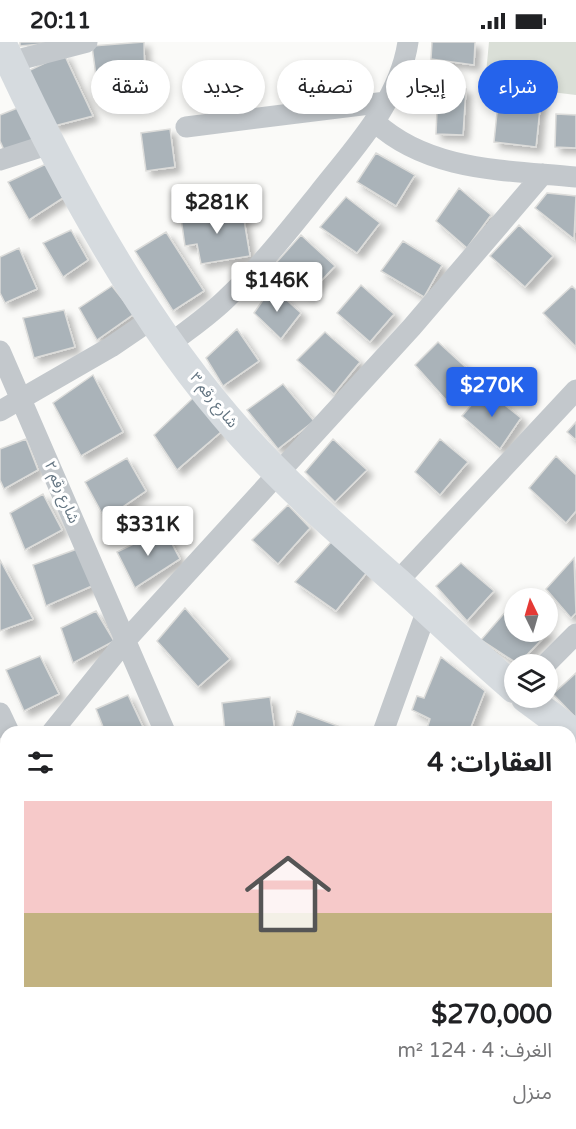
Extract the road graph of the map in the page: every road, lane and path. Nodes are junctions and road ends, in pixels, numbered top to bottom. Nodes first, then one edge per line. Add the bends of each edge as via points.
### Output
1 (87, 42) edge
2 (408, 42) edge
3 (6, 52) edge
4 (404, 60) edge
5 (386, 102) joint
6 (375, 122) junction
7 (186, 127) dead end
8 (50, 144) junction
9 (0, 160) edge
10 (543, 174) junction
11 (576, 177) edge
12 (152, 319) junction
13 (170, 344) junction
14 (0, 351) edge
15 (576, 390) edge
16 (22, 399) junction
17 (0, 411) edge
18 (280, 474) junction
19 (397, 582) junction
20 (427, 610) junction
21 (576, 634) edge
22 (126, 640) junction
23 (556, 654) edge
24 (504, 679) edge
25 (537, 708) edge
26 (0, 712) edge
27 (6, 726) edge
28 (57, 726) edge
29 (162, 726) edge
30 (384, 726) edge
31 (557, 726) edge

1 - 3 street
2 - 4 street
3 - 8 street, شارع رقم ٣
5 - 6 street
5 - 7 street
6 - 10 street via 389,135 427,156
6 - 13 street via 270,253 226,299
8 - 9 street
8 - 12 street, شارع رقم ٣
10 - 11 street
10 - 18 street
12 - 13 street, شارع رقم ٣
12 - 16 street
13 - 18 street, شارع رقم ٣ via 243,436
14 - 16 street, شارع رقم ٢
15 - 19 street
16 - 17 street
16 - 22 street, شارع رقم ٢
18 - 19 street, شارع رقم ٣
18 - 22 street
19 - 20 street, شارع رقم ٣
20 - 24 street, شارع رقم ٣
20 - 30 street
21 - 23 street
22 - 28 street
22 - 29 street, شارع رقم ٢
25 - 31 street
26 - 27 street

